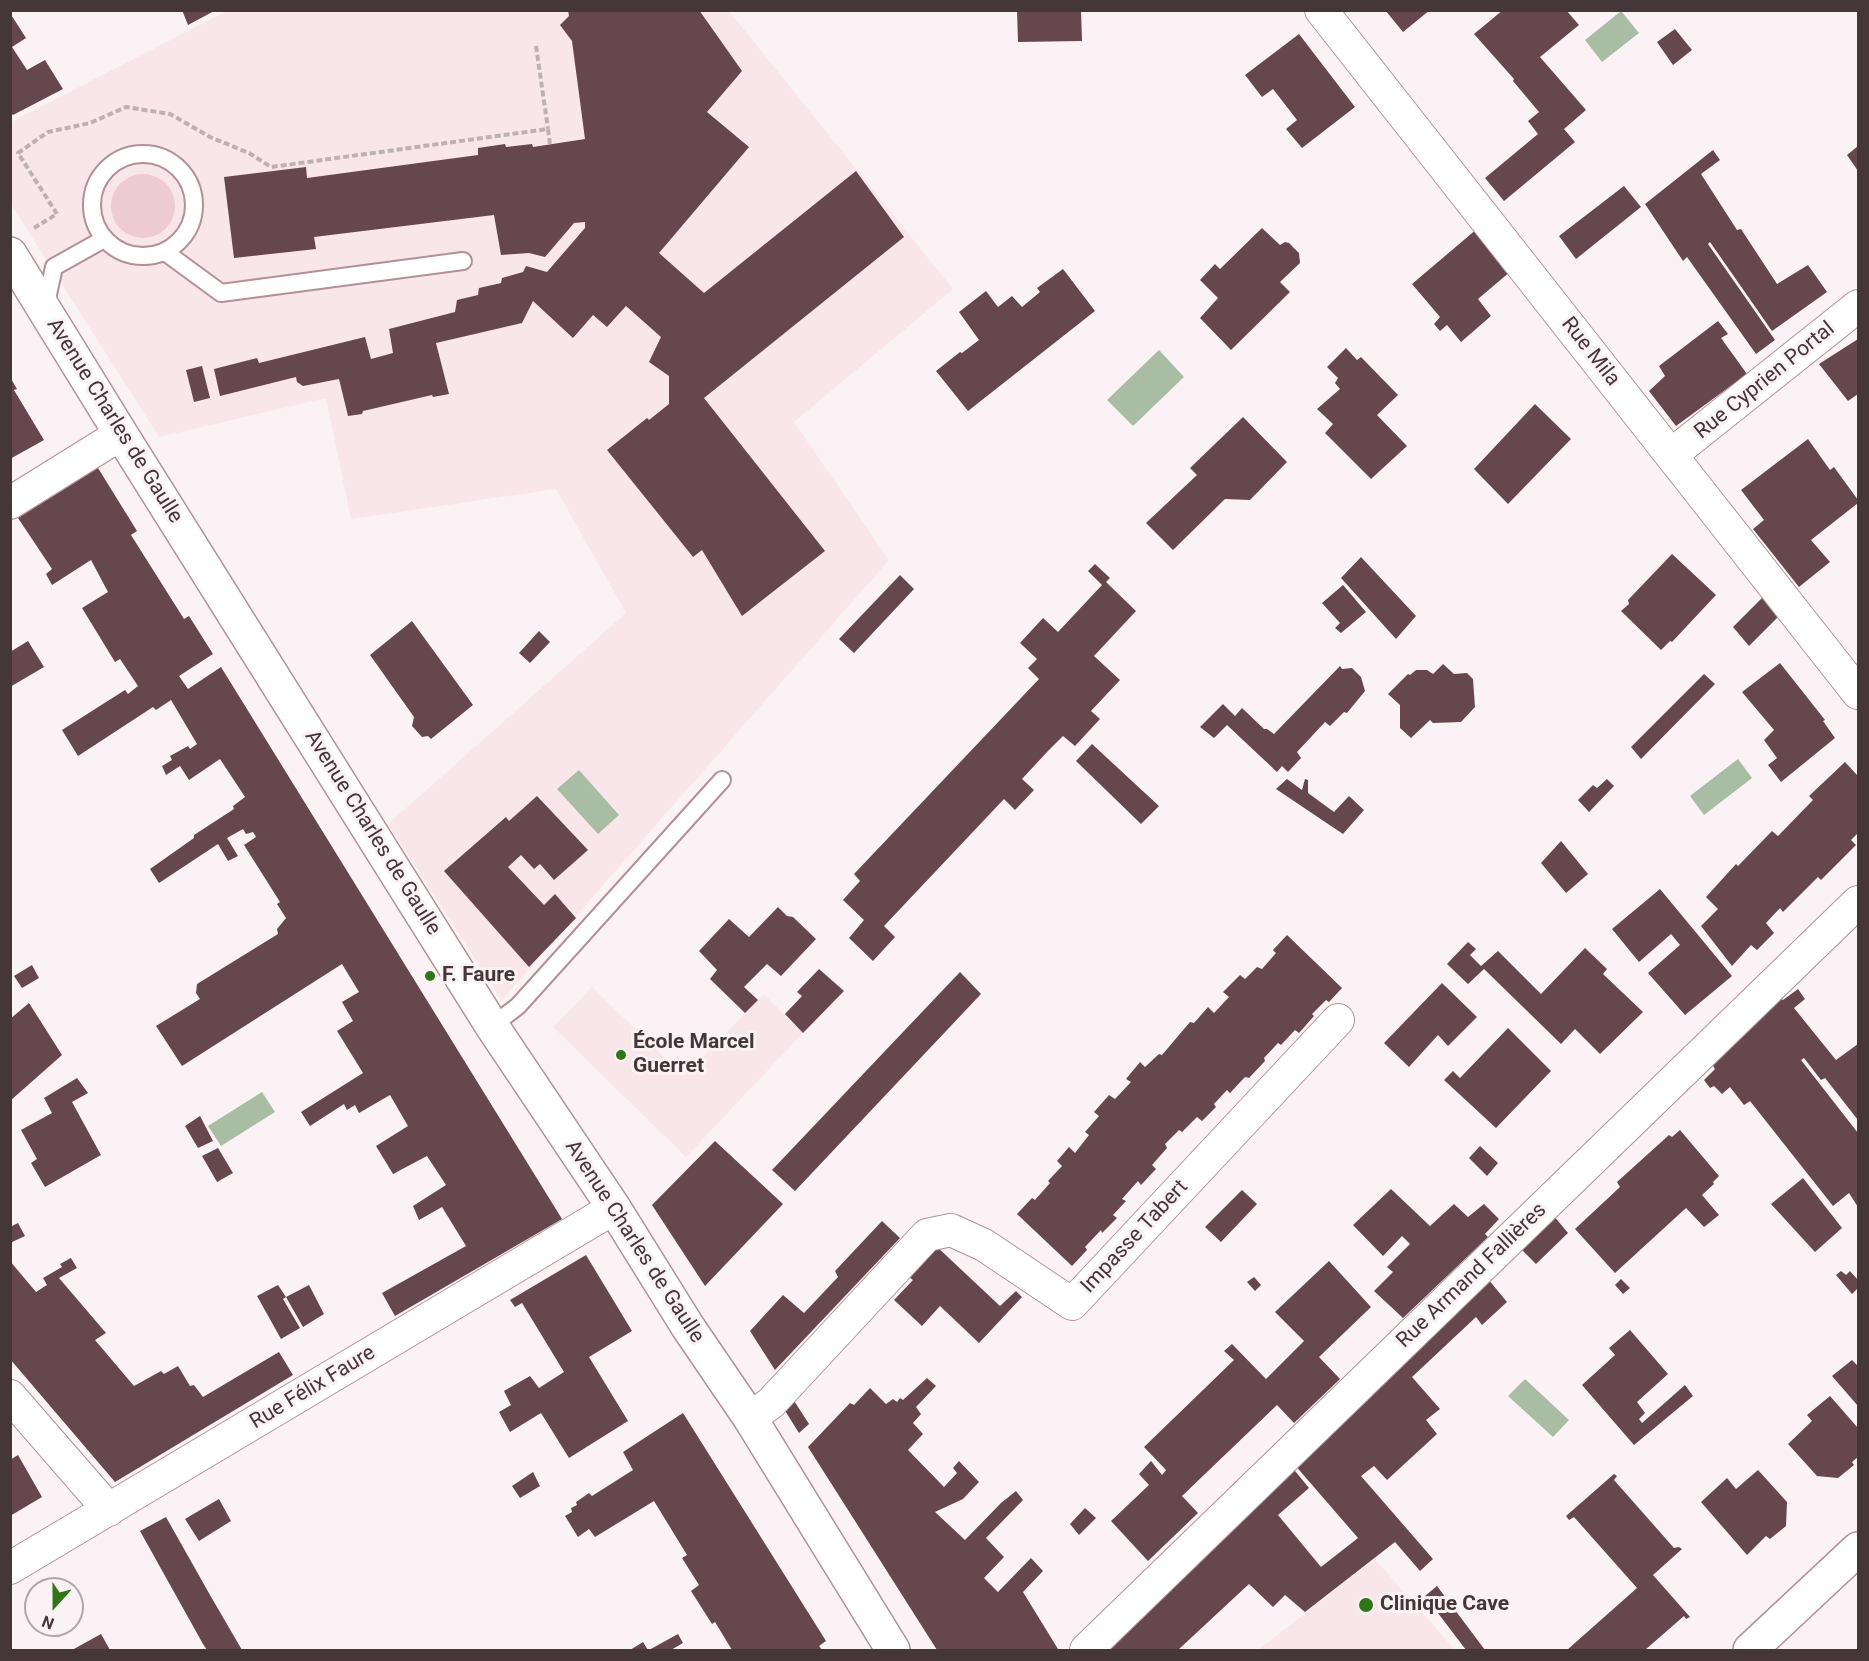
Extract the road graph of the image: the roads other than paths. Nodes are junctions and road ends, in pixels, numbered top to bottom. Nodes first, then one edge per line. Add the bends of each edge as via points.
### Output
1 (1321, 10) edge
2 (104, 239) junction
3 (21, 242) edge
4 (165, 252) junction
5 (463, 261) dead end
6 (1858, 306) edge
7 (45, 309) junction
8 (121, 434) junction
9 (1671, 455) junction
10 (10, 503) edge
11 (1858, 693) edge
12 (722, 780) dead end
13 (1858, 902) edge
14 (1338, 1020) dead end
15 (492, 1026) junction
16 (614, 1208) junction
17 (10, 1396) edge
18 (750, 1418) junction
19 (109, 1510) junction
20 (1858, 1549) edge
21 (10, 1568) edge
22 (893, 1650) edge
23 (1086, 1650) edge
24 (1750, 1650) edge

1 - 9 street, Rue Mila
2 - 4 lane via 132,255 148,257
2 - 4 lane via 91,207 101,175 113,163 146,154 163,158 177,168 188,181 193,197 188,229
2 - 7 lane via 54,267
3 - 7 street, Avenue Charles de Gaulle
4 - 5 lane via 221,293
6 - 9 street, Rue Cyprien Portal
7 - 8 street, Avenue Charles de Gaulle
8 - 10 street
8 - 15 street, Avenue Charles de Gaulle
9 - 11 street, Rue Mila
12 - 15 lane via 518,1006
13 - 23 street, Rue Armand Fallières
14 - 18 street, Impasse Tabert via 1072,1304 984,1245 951,1230 927,1235 771,1403
15 - 16 street, Avenue Charles de Gaulle
16 - 18 street, Avenue Charles de Gaulle
16 - 19 street, Rue Félix Faure
17 - 19 street
18 - 22 street, Avenue Charles de Gaulle
19 - 21 street, Rue Félix Faure
20 - 24 street

